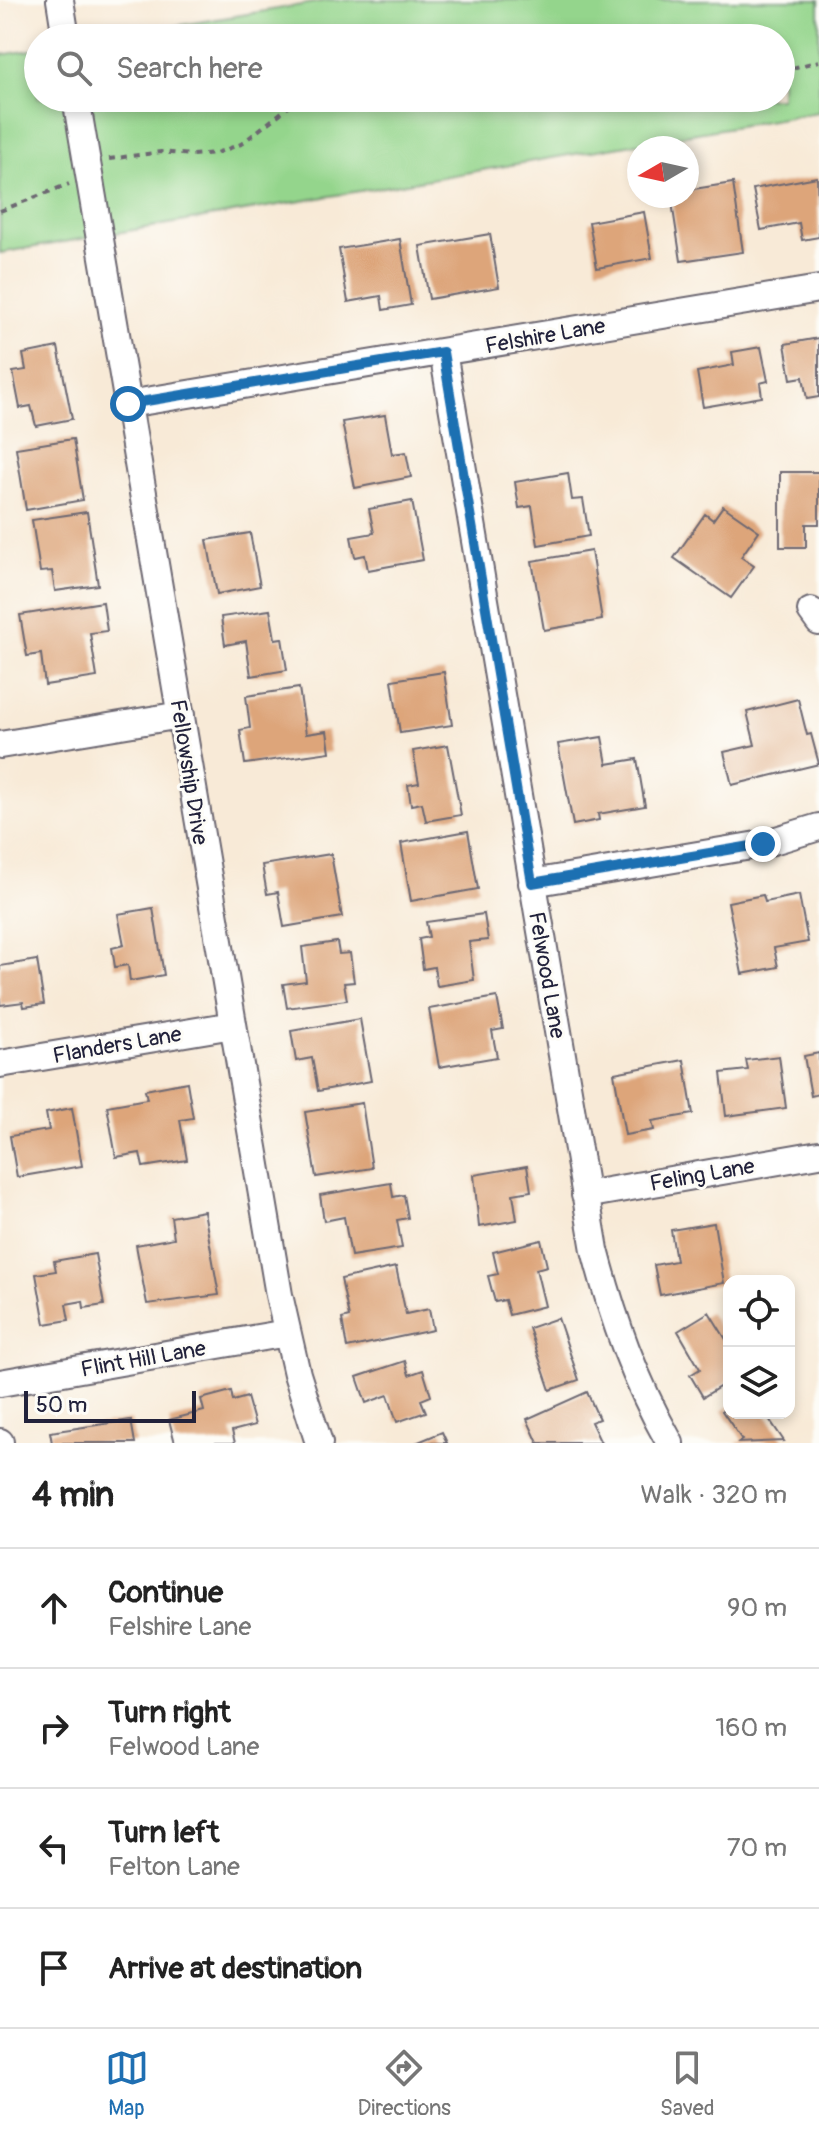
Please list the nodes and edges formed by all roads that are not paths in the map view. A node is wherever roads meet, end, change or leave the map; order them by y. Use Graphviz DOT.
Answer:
graph roads {
  1 [pos="60,0"];
  2 [pos="64,24"];
  3 [pos="78,112"];
  4 [pos="819,289"];
  5 [pos="443,352"];
  6 [pos="128,404"];
  7 [pos="181,715"];
  8 [pos="0,745"];
  9 [pos="819,827"];
  10 [pos="532,883"];
  11 [pos="233,1025"];
  12 [pos="0,1064"];
  13 [pos="819,1154"];
  14 [pos="585,1195"];
  15 [pos="287,1333"];
  16 [pos="0,1383"];
  17 [pos="319,1443"];
  18 [pos="670,1443"];
  1 -- 2 [label="street"];
  3 -- 6 [label="street, Fellowship Drive"];
  4 -- 5 [label="street, Felshire Lane"];
  5 -- 6 [label="street, Felshire Lane"];
  5 -- 10 [label="street, Felwood Lane"];
  6 -- 7 [label="street, Fellowship Drive"];
  7 -- 8 [label="street"];
  7 -- 11 [label="street, Fellowship Drive"];
  9 -- 10 [label="street"];
  10 -- 14 [label="street, Felwood Lane"];
  11 -- 12 [label="street, Flanders Lane"];
  11 -- 15 [label="street, Fellowship Drive"];
  13 -- 14 [label="street, Feling Lane"];
  14 -- 18 [label="street, Felwood Lane"];
  15 -- 16 [label="street, Flint Hill Lane"];
  15 -- 17 [label="street, Fellowship Drive"];
}
